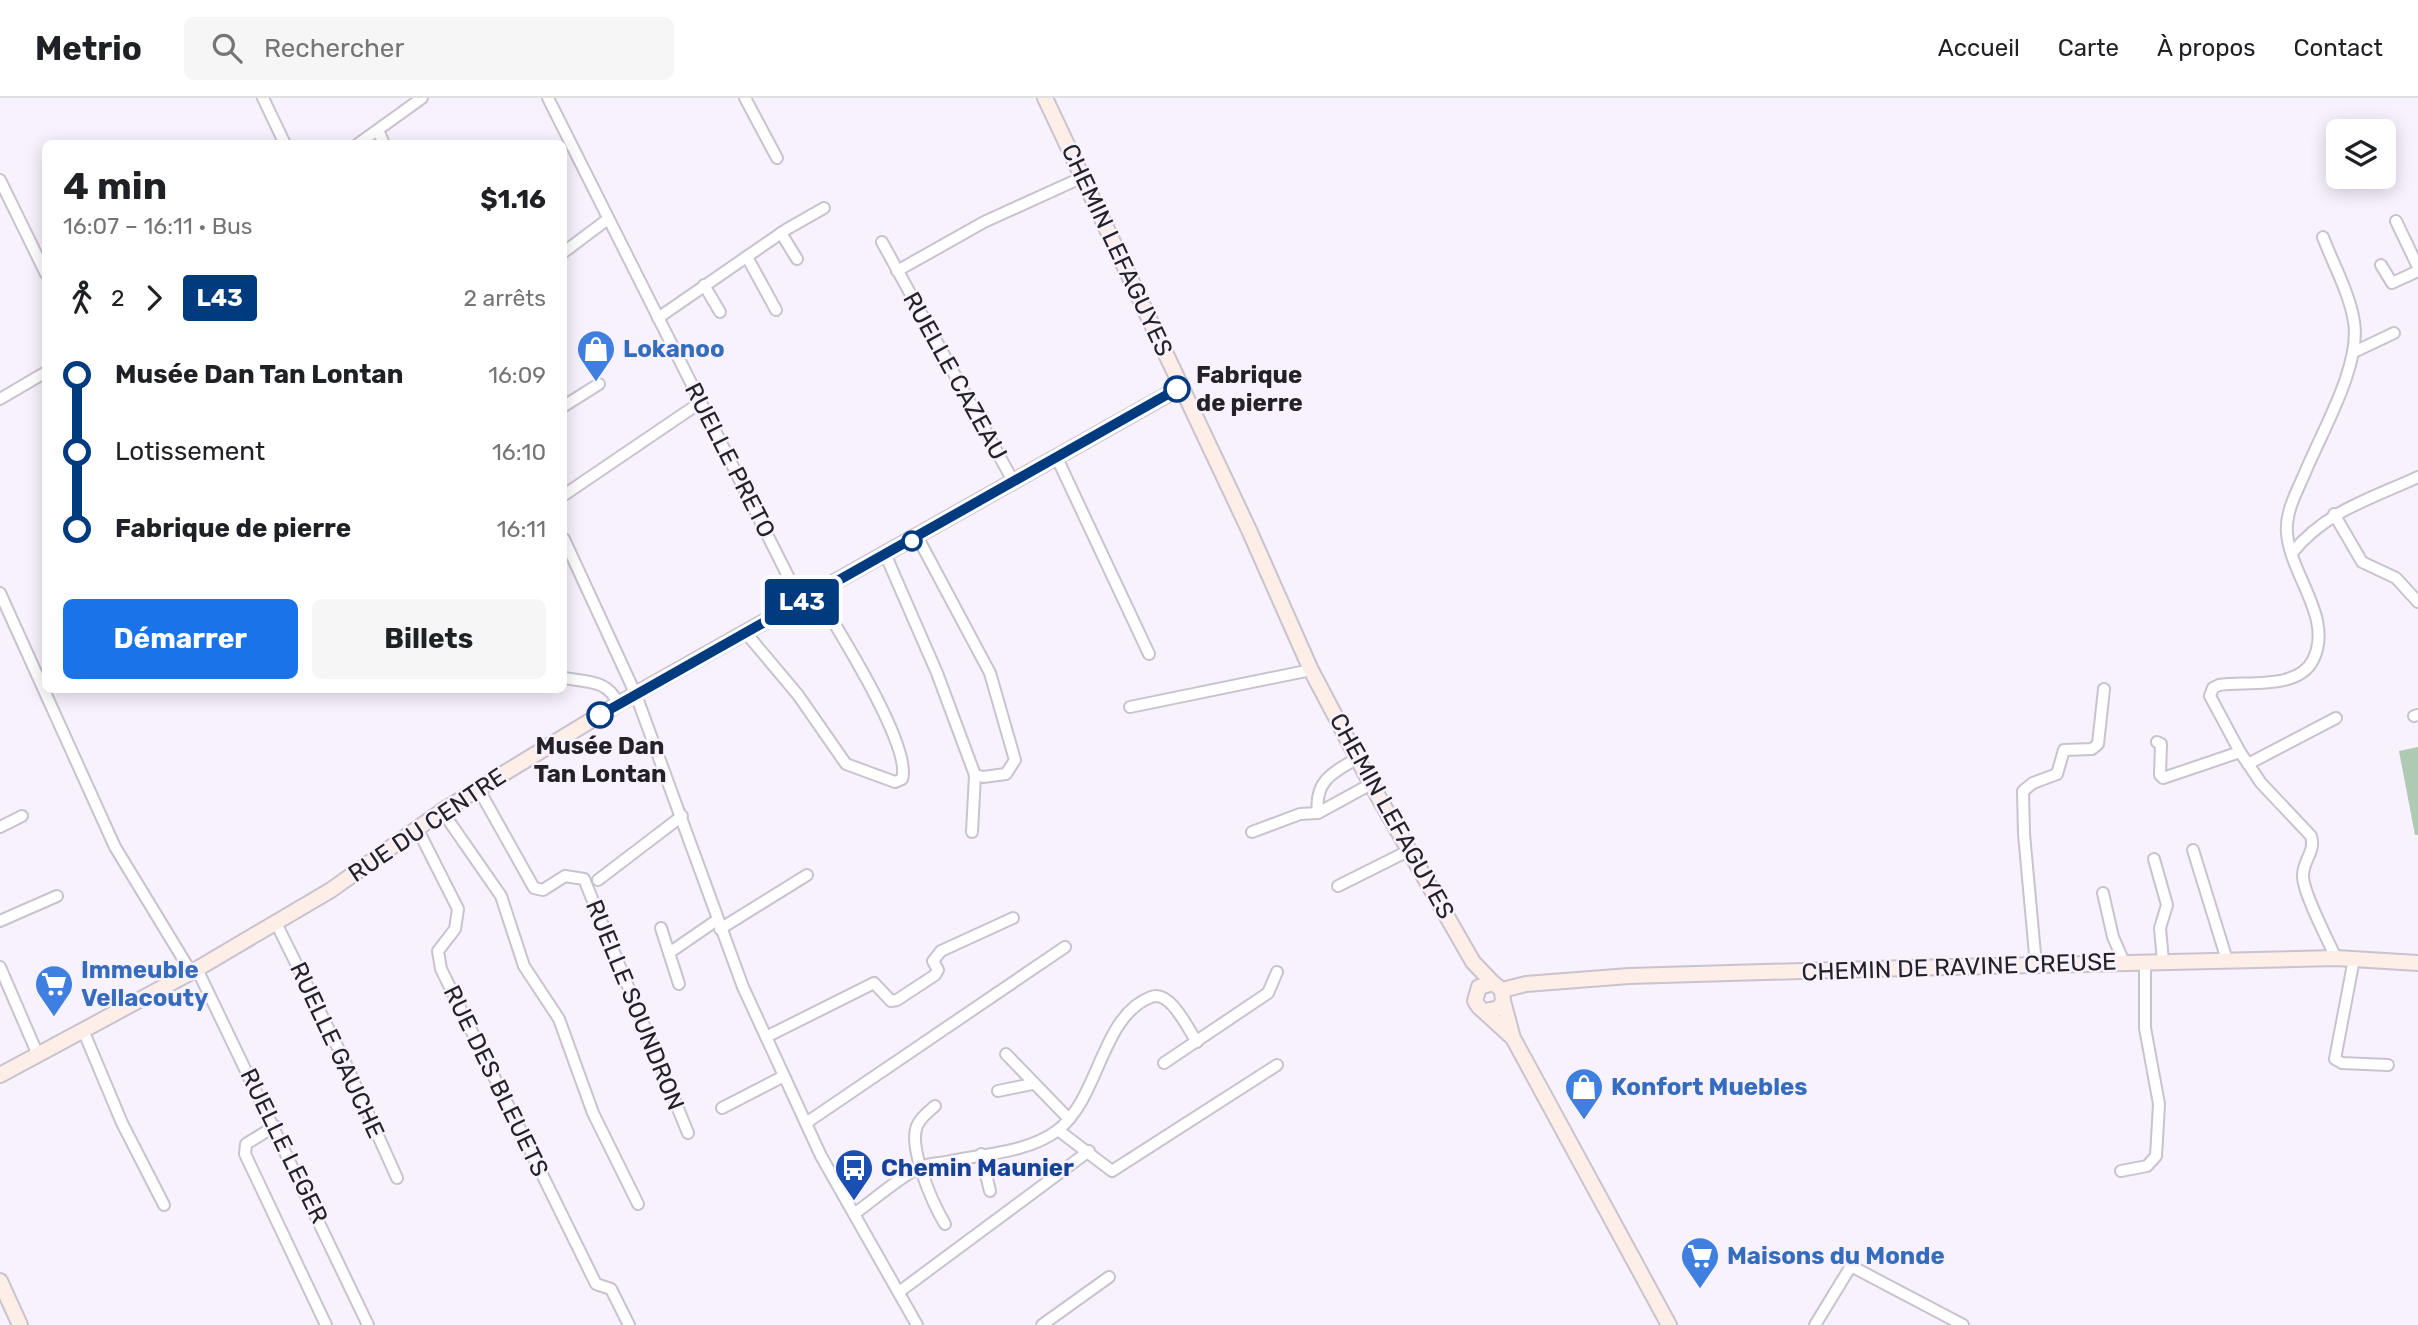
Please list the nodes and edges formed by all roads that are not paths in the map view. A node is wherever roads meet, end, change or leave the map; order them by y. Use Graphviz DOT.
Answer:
graph roads {
  1 [pos="263,98"];
  2 [pos="422,98"];
  3 [pos="548,98"];
  4 [pos="746,98"];
  5 [pos="1045,98"];
  6 [pos="378,130"];
  7 [pos="283,140"];
  8 [pos="364,140"];
  9 [pos="382,140"];
  10 [pos="777,158"];
  11 [pos="1083,177"];
  12 [pos="0,180"];
  13 [pos="824,208"];
  14 [pos="608,219"];
  15 [pos="2396,221"];
  16 [pos="781,233"];
  17 [pos="2323,237"];
  18 [pos="882,243"];
  19 [pos="567,250"];
  20 [pos="747,257"];
  21 [pos="797,259"];
  22 [pos="2381,265"];
  23 [pos="42,266"];
  24 [pos="2418,269"];
  25 [pos="897,271"];
  26 [pos="704,285"];
  27 [pos="776,310"];
  28 [pos="720,312"];
  29 [pos="658,318"];
  30 [pos="2393,333"];
  31 [pos="2354,352"];
  32 [pos="42,374"];
  33 [pos="599,384"];
  34 [pos="1181,387"];
  35 [pos="0,398"];
  36 [pos="701,402"];
  37 [pos="567,404"];
  38 [pos="1056,456"];
  39 [pos="2418,477"];
  40 [pos="1013,481"];
  41 [pos="567,493"];
  42 [pos="2334,514"];
  43 [pos="918,538"];
  44 [pos="567,548"];
  45 [pos="2292,553"];
  46 [pos="886,556"];
  47 [pos="0,593"];
  48 [pos="816,593"];
  49 [pos="801,602"];
  50 [pos="2418,602"];
  51 [pos="746,634"];
  52 [pos="1149,654"];
  53 [pos="1311,670"];
  54 [pos="567,679"];
  55 [pos="42,686"];
  56 [pos="2104,689"];
  57 [pos="45,693"];
  58 [pos="636,695"];
  59 [pos="618,704"];
  60 [pos="1130,707"];
  61 [pos="2336,718"];
  62 [pos="2157,741"];
  63 [pos="2240,752"];
  64 [pos="1358,758"];
  65 [pos="2248,764"];
  66 [pos="975,775"];
  67 [pos="1371,784"];
  68 [pos="478,788"];
  69 [pos="442,811"];
  70 [pos="1318,813"];
  71 [pos="22,816"];
  72 [pos="682,816"];
  73 [pos="0,827"];
  74 [pos="417,828"];
  75 [pos="972,832"];
  76 [pos="1252,832"];
  77 [pos="1410,850"];
  78 [pos="2193,850"];
  79 [pos="2154,859"];
  80 [pos="807,875"];
  81 [pos="598,880"];
  82 [pos="1338,886"];
  83 [pos="2103,893"];
  84 [pos="57,896"];
  85 [pos="1013,918"];
  86 [pos="0,921"];
  87 [pos="276,923"];
  88 [pos="718,924"];
  89 [pos="661,928"];
  90 [pos="1065,947"];
  91 [pos="669,953"];
  92 [pos="2336,958"];
  93 [pos="2354,959"];
  94 [pos="2227,960"];
  95 [pos="2163,961"];
  96 [pos="1473,962"];
  97 [pos="2124,962"];
  98 [pos="2145,962"];
  99 [pos="2418,963"];
  100 [pos="2036,965"];
  101 [pos="0,967"];
  102 [pos="194,970"];
  103 [pos="1277,972"];
  104 [pos="679,984"];
  105 [pos="1500,992"];
  106 [pos="1475,993"];
  107 [pos="1485,1011"];
  108 [pos="83,1030"];
  109 [pos="766,1037"];
  110 [pos="1514,1038"];
  111 [pos="1197,1042"];
  112 [pos="1006,1054"];
  113 [pos="38,1055"];
  114 [pos="1164,1063"];
  115 [pos="1277,1065"];
  116 [pos="2388,1065"];
  117 [pos="0,1075"];
  118 [pos="784,1076"];
  119 [pos="1032,1083"];
  120 [pos="998,1091"];
  121 [pos="935,1106"];
  122 [pos="722,1108"];
  123 [pos="1069,1119"];
  124 [pos="806,1123"];
  125 [pos="275,1126"];
  126 [pos="1058,1130"];
  127 [pos="688,1133"];
  128 [pos="1089,1151"];
  129 [pos="981,1154"];
  130 [pos="921,1167"];
  131 [pos="2121,1171"];
  132 [pos="397,1178"];
  133 [pos="990,1191"];
  134 [pos="638,1204"];
  135 [pos="164,1205"];
  136 [pos="854,1214"];
  137 [pos="945,1224"];
  138 [pos="1109,1277"];
  139 [pos="0,1281"];
  140 [pos="899,1292"];
  141 [pos="20,1325"];
  142 [pos="326,1325"];
  143 [pos="369,1325"];
  144 [pos="629,1325"];
  145 [pos="917,1325"];
  146 [pos="1042,1325"];
  147 [pos="1669,1325"];
  148 [pos="1815,1325"];
  149 [pos="1963,1325"];
  1 -- 7 [label="street"];
  2 -- 6 [label="street"];
  3 -- 14 [label="street, RUELLE PRETO"];
  4 -- 10 [label="street"];
  5 -- 11 [label="main road, CHEMIN LEFAGUYES"];
  6 -- 8 [label="street"];
  6 -- 9 [label="street"];
  11 -- 25 [label="street, RUELLE CAZEAU"];
  11 -- 34 [label="main road, CHEMIN LEFAGUYES"];
  12 -- 23 [label="street"];
  13 -- 16 [label="street"];
  14 -- 19 [label="street"];
  14 -- 29 [label="street, RUELLE PRETO"];
  15 -- 24 [label="street"];
  16 -- 20 [label="street"];
  16 -- 21 [label="street"];
  17 -- 31 [label="street"];
  18 -- 25 [label="street, RUELLE CAZEAU"];
  20 -- 26 [label="street"];
  20 -- 27 [label="street"];
  22 -- 24 [label="street"];
  25 -- 40 [label="street, RUELLE CAZEAU"];
  26 -- 28 [label="street"];
  26 -- 29 [label="street"];
  29 -- 36 [label="street, RUELLE PRETO"];
  30 -- 31 [label="street"];
  31 -- 45 [label="street"];
  32 -- 35 [label="street"];
  33 -- 37 [label="street"];
  34 -- 38 [label="main road, RUE DU CENTRE"];
  34 -- 53 [label="main road, CHEMIN LEFAGUYES"];
  36 -- 41 [label="street"];
  36 -- 49 [label="street, RUELLE PRETO"];
  38 -- 40 [label="main road, RUE DU CENTRE"];
  38 -- 52 [label="street"];
  39 -- 42 [label="street"];
  40 -- 43 [label="main road, RUE DU CENTRE"];
  42 -- 45 [label="street"];
  42 -- 50 [label="street"];
  43 -- 46 [label="main road, RUE DU CENTRE"];
  43 -- 66 [label="street"];
  44 -- 58 [label="street"];
  45 -- 63 [label="street"];
  46 -- 48 [label="main road, RUE DU CENTRE"];
  46 -- 66 [label="street"];
  47 -- 55 [label="street, RUELLE LEGER"];
  48 -- 49 [label="main road, RUE DU CENTRE"];
  48 -- 51 [label="street"];
  49 -- 51 [label="main road, RUE DU CENTRE"];
  51 -- 58 [label="main road, RUE DU CENTRE"];
  53 -- 60 [label="street"];
  53 -- 64 [label="main road, CHEMIN LEFAGUYES"];
  54 -- 59 [label="street"];
  56 -- 100 [label="street"];
  57 -- 102 [label="street, RUELLE LEGER"];
  58 -- 59 [label="main road, RUE DU CENTRE"];
  58 -- 72 [label="street"];
  59 -- 68 [label="main road, RUE DU CENTRE"];
  61 -- 65 [label="street"];
  62 -- 63 [label="street"];
  63 -- 65 [label="street"];
  64 -- 67 [label="main road, CHEMIN LEFAGUYES"];
  64 -- 70 [label="street"];
  65 -- 92 [label="street"];
  66 -- 75 [label="street"];
  67 -- 70 [label="street"];
  67 -- 77 [label="main road, CHEMIN LEFAGUYES"];
  68 -- 69 [label="main road, RUE DU CENTRE"];
  68 -- 127 [label="street, RUELLE SOUNDRON"];
  69 -- 74 [label="main road, RUE DU CENTRE"];
  69 -- 134 [label="street"];
  70 -- 76 [label="street"];
  71 -- 73 [label="street"];
  72 -- 81 [label="street"];
  72 -- 88 [label="street"];
  74 -- 87 [label="main road, RUE DU CENTRE"];
  74 -- 144 [label="street, RUE DES BLEUETS"];
  77 -- 82 [label="street"];
  77 -- 96 [label="main road, CHEMIN LEFAGUYES"];
  78 -- 94 [label="street"];
  79 -- 95 [label="street"];
  80 -- 88 [label="street"];
  83 -- 97 [label="street"];
  84 -- 86 [label="street"];
  85 -- 109 [label="street"];
  87 -- 102 [label="main road, RUE DU CENTRE"];
  87 -- 132 [label="street, RUELLE GAUCHE"];
  88 -- 91 [label="street"];
  88 -- 109 [label="street"];
  89 -- 91 [label="street"];
  90 -- 124 [label="street"];
  91 -- 104 [label="street"];
  92 -- 93 [label="main road, CHEMIN DE RAVINE CREUSE"];
  92 -- 94 [label="main road, CHEMIN DE RAVINE CREUSE"];
  93 -- 99 [label="main road, CHEMIN DE RAVINE CREUSE"];
  93 -- 116 [label="street"];
  94 -- 95 [label="main road, CHEMIN DE RAVINE CREUSE"];
  95 -- 98 [label="main road, CHEMIN DE RAVINE CREUSE"];
  96 -- 105 [label="main road, CHEMIN LEFAGUYES"];
  96 -- 106 [label="main road, CHEMIN LEFAGUYES"];
  97 -- 98 [label="main road, CHEMIN DE RAVINE CREUSE"];
  97 -- 100 [label="main road, CHEMIN DE RAVINE CREUSE"];
  98 -- 131 [label="street"];
  100 -- 105 [label="main road, CHEMIN DE RAVINE CREUSE"];
  101 -- 113 [label="street"];
  102 -- 108 [label="main road, RUE DU CENTRE"];
  102 -- 125 [label="street, RUELLE LEGER"];
  103 -- 111 [label="street"];
  105 -- 106 [label="main road"];
  105 -- 107 [label="main road"];
  105 -- 110 [label="main road, CHEMIN LEFAGUYES"];
  106 -- 107 [label="main road"];
  107 -- 110 [label="main road, CHEMIN LEFAGUYES"];
  108 -- 113 [label="main road, RUE DU CENTRE"];
  108 -- 135 [label="street"];
  109 -- 118 [label="street"];
  110 -- 147 [label="main road, CHEMIN LEFAGUYES"];
  111 -- 114 [label="street"];
  111 -- 123 [label="street"];
  112 -- 119 [label="street"];
  113 -- 117 [label="main road, RUE DU CENTRE"];
  115 -- 128 [label="street"];
  118 -- 122 [label="street"];
  118 -- 124 [label="street"];
  119 -- 120 [label="street"];
  119 -- 123 [label="street"];
  121 -- 130 [label="street"];
  123 -- 126 [label="street"];
  124 -- 136 [label="street"];
  125 -- 142 [label="street"];
  125 -- 143 [label="street, RUELLE LEGER"];
  126 -- 128 [label="street"];
  126 -- 129 [label="street"];
  128 -- 140 [label="street"];
  129 -- 130 [label="street"];
  129 -- 133 [label="street"];
  130 -- 136 [label="street"];
  130 -- 137 [label="street"];
  136 -- 140 [label="street"];
  138 -- 146 [label="street"];
  139 -- 141 [label="main road"];
  140 -- 145 [label="street"];
  148 -- 149 [label="street"];
}
